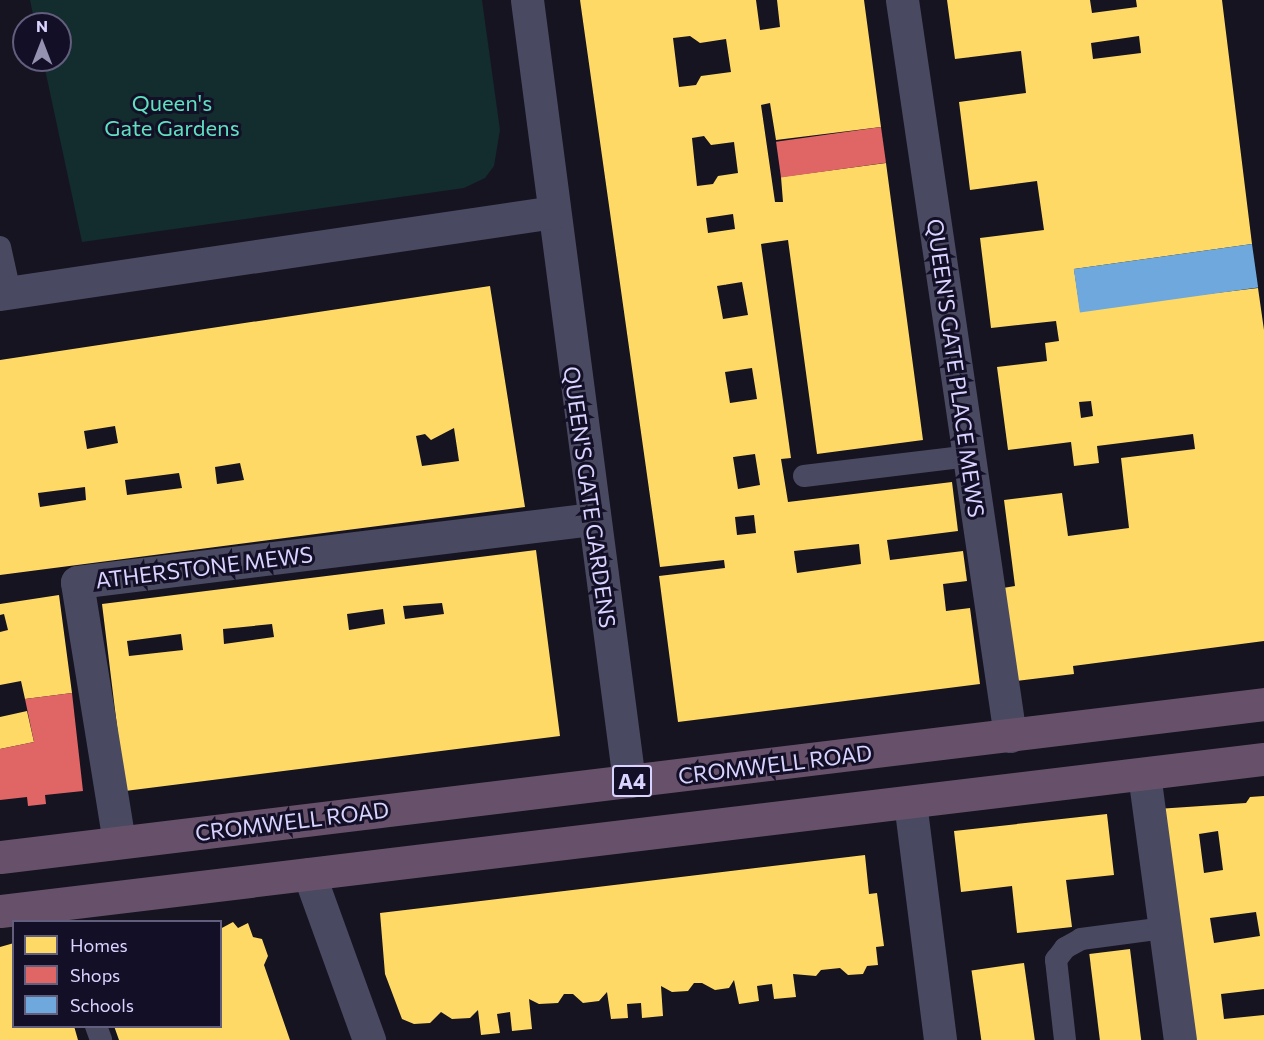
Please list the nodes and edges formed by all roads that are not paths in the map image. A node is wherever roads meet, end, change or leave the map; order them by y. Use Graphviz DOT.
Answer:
graph roads {
  1 [pos="526,0"];
  2 [pos="902,0"];
  3 [pos="554,212"];
  4 [pos="0,247"];
  5 [pos="5,293"];
  6 [pos="969,456"];
  7 [pos="804,476"];
  8 [pos="593,519"];
  9 [pos="1264,704"];
  10 [pos="1010,736"];
  11 [pos="1264,759"];
  12 [pos="1144,774"];
  13 [pos="629,781"];
  14 [pos="910,802"];
  15 [pos="118,842"];
  16 [pos="0,856"];
  17 [pos="309,874"];
  18 [pos="0,911"];
  19 [pos="55,913"];
  20 [pos="1165,928"];
  21 [pos="369,1040"];
  22 [pos="939,1040"];
  23 [pos="1065,1040"];
  24 [pos="1180,1040"];
  1 -- 3 [label="street, QUEEN'S GATE GARDENS"];
  2 -- 6 [label="street, QUEEN'S GATE PLACE MEWS"];
  3 -- 5 [label="street"];
  3 -- 8 [label="street, QUEEN'S GATE GARDENS"];
  4 -- 5 [label="lane"];
  6 -- 7 [label="lane"];
  6 -- 10 [label="street, QUEEN'S GATE PLACE MEWS"];
  8 -- 13 [label="street, QUEEN'S GATE GARDENS"];
  8 -- 15 [label="street, ATHERSTONE MEWS"];
  9 -- 10 [label="highway, CROMWELL ROAD / A4"];
  10 -- 13 [label="highway, CROMWELL ROAD / A4"];
  11 -- 12 [label="highway, A4"];
  12 -- 14 [label="highway, A4"];
  12 -- 20 [label="street"];
  13 -- 15 [label="highway, CROMWELL ROAD / A4"];
  14 -- 17 [label="highway, A4"];
  14 -- 22 [label="street"];
  15 -- 16 [label="highway, CROMWELL ROAD / A4"];
  17 -- 19 [label="highway, A4"];
  17 -- 21 [label="street"];
  18 -- 19 [label="highway, A4"];
  20 -- 23 [label="lane"];
  20 -- 24 [label="street"];
}
